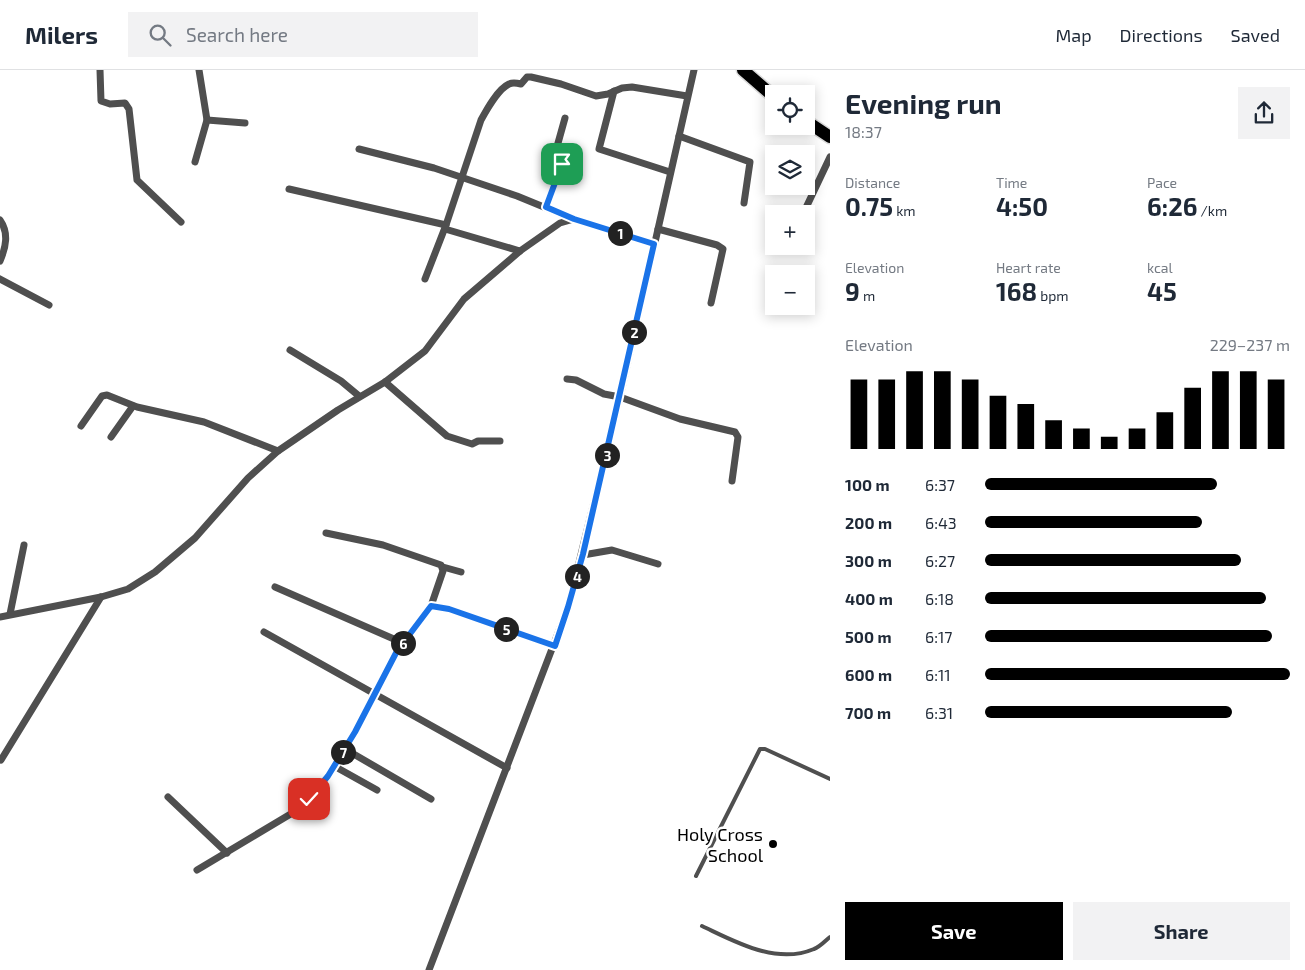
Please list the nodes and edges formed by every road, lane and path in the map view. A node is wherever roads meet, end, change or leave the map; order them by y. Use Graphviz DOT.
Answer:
graph roads {
  1 [pos="100,70"];
  2 [pos="199,70"];
  3 [pos="694,70"];
  4 [pos="743,70"];
  5 [pos="765,89"];
  6 [pos="614,91"];
  7 [pos="687,96"];
  8 [pos="565,118"];
  9 [pos="207,120"];
  10 [pos="245,123"];
  11 [pos="815,127"];
  12 [pos="679,136"];
  13 [pos="830,136"];
  14 [pos="358,149"];
  15 [pos="830,157"];
  16 [pos="195,162"];
  17 [pos="670,172"];
  18 [pos="463,178"];
  19 [pos="289,189"];
  20 [pos="744,204"];
  21 [pos="808,205"];
  22 [pos="546,207"];
  23 [pos="574,219"];
  24 [pos="0,220"];
  25 [pos="181,222"];
  26 [pos="446,227"];
  27 [pos="658,229"];
  28 [pos="654,244"];
  29 [pos="520,251"];
  30 [pos="0,261"];
  31 [pos="0,279"];
  32 [pos="425,279"];
  33 [pos="711,303"];
  34 [pos="49,305"];
  35 [pos="290,350"];
  36 [pos="566,379"];
  37 [pos="385,382"];
  38 [pos="359,396"];
  39 [pos="620,397"];
  40 [pos="133,406"];
  41 [pos="81,426"];
  42 [pos="111,437"];
  43 [pos="500,441"];
  44 [pos="278,451"];
  45 [pos="732,481"];
  46 [pos="326,533"];
  47 [pos="24,545"];
  48 [pos="583,554"];
  49 [pos="658,564"];
  50 [pos="443,567"];
  51 [pos="461,572"];
  52 [pos="274,587"];
  53 [pos="101,597"];
  54 [pos="431,606"];
  55 [pos="10,614"];
  56 [pos="0,617"];
  57 [pos="264,632"];
  58 [pos="403,643"];
  59 [pos="555,646"];
  60 [pos="374,694"];
  61 [pos="345,749"];
  62 [pos="1,760"];
  63 [pos="334,766"];
  64 [pos="507,768"];
  65 [pos="830,779"];
  66 [pos="377,790"];
  67 [pos="168,797"];
  68 [pos="431,799"];
  69 [pos="227,853"];
  70 [pos="197,870"];
  71 [pos="696,876"];
  72 [pos="702,926"];
  73 [pos="830,937"];
  74 [pos="429,970"];
  1 -- 25 [label="street"];
  2 -- 9 [label="street"];
  3 -- 7 [label="street"];
  4 -- 5 [label="highway"];
  6 -- 7 [label="street"];
  6 -- 17 [label="street"];
  6 -- 18 [label="street"];
  7 -- 12 [label="street"];
  8 -- 22 [label="street"];
  9 -- 10 [label="street"];
  9 -- 16 [label="street"];
  11 -- 13 [label="highway"];
  12 -- 17 [label="street"];
  12 -- 20 [label="street"];
  14 -- 18 [label="street"];
  15 -- 21 [label="street"];
  17 -- 27 [label="street"];
  18 -- 22 [label="street"];
  18 -- 26 [label="street"];
  19 -- 26 [label="street"];
  22 -- 23 [label="street"];
  23 -- 28 [label="street"];
  23 -- 29 [label="street"];
  24 -- 30 [label="street"];
  26 -- 29 [label="street"];
  26 -- 32 [label="street"];
  27 -- 28 [label="street"];
  27 -- 33 [label="street"];
  28 -- 39 [label="street"];
  29 -- 37 [label="street"];
  31 -- 34 [label="street"];
  35 -- 38 [label="street"];
  36 -- 39 [label="street"];
  37 -- 38 [label="street"];
  37 -- 43 [label="street"];
  38 -- 44 [label="street"];
  39 -- 45 [label="street"];
  39 -- 48 [label="street"];
  40 -- 41 [label="street"];
  40 -- 42 [label="street"];
  40 -- 44 [label="street"];
  44 -- 53 [label="street"];
  46 -- 50 [label="street"];
  47 -- 55 [label="street"];
  48 -- 49 [label="street"];
  48 -- 59 [label="street"];
  50 -- 51 [label="street"];
  50 -- 54 [label="street"];
  52 -- 58 [label="street"];
  53 -- 55 [label="street"];
  53 -- 62 [label="street"];
  54 -- 58 [label="street"];
  54 -- 59 [label="street"];
  55 -- 56 [label="street"];
  57 -- 60 [label="street"];
  58 -- 60 [label="street"];
  59 -- 64 [label="street"];
  60 -- 61 [label="street"];
  60 -- 64 [label="street"];
  61 -- 63 [label="street"];
  61 -- 68 [label="street"];
  63 -- 66 [label="street"];
  63 -- 69 [label="street"];
  64 -- 74 [label="street"];
  65 -- 71 [label="lane"];
  67 -- 69 [label="street"];
  69 -- 70 [label="street"];
  72 -- 73 [label="lane"];
}
